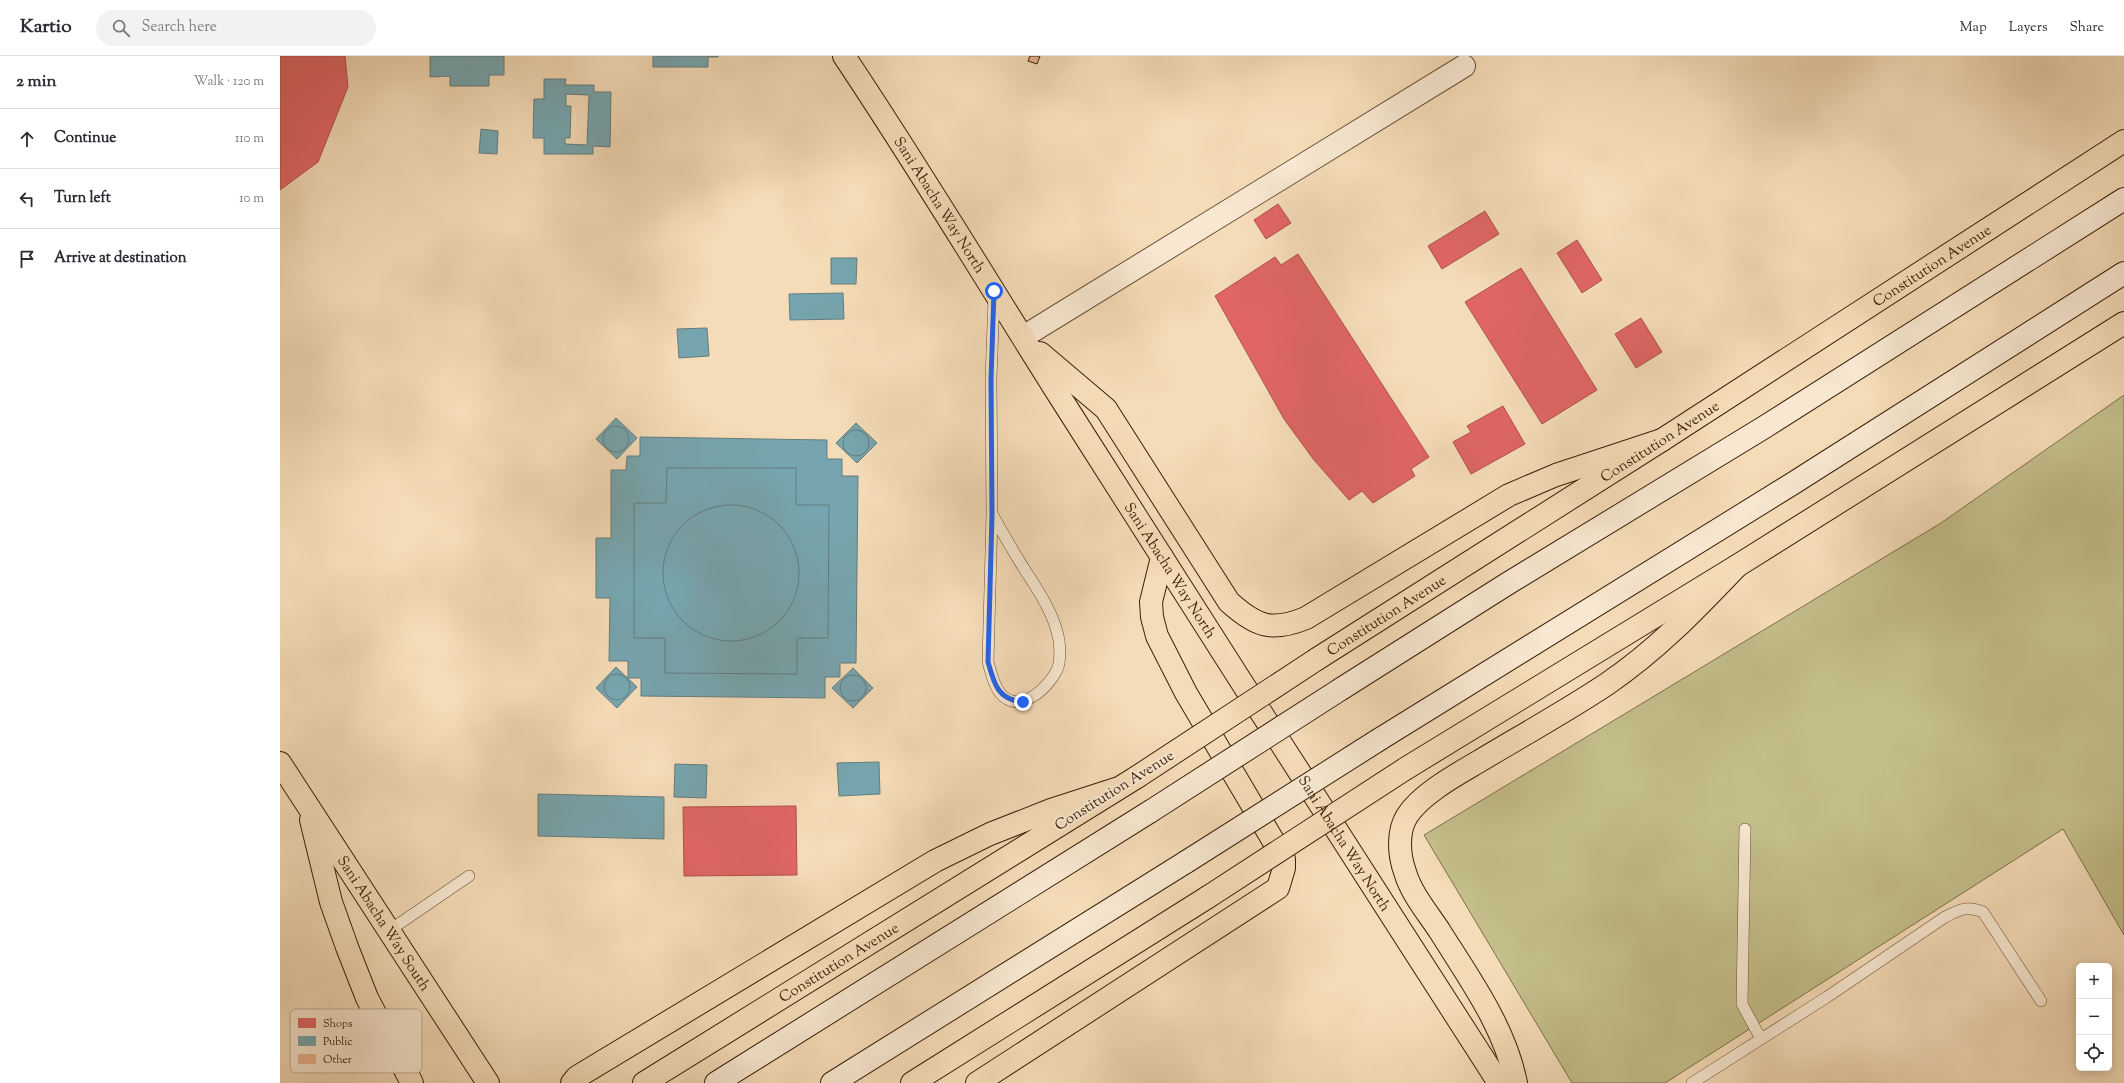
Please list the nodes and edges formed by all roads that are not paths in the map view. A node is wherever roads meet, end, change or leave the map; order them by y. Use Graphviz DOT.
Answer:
graph roads {
  1 [pos="844,56"];
  2 [pos="1464,66"];
  3 [pos="2124,141"];
  4 [pos="2124,199"];
  5 [pos="2124,273"];
  6 [pos="994,291"];
  7 [pos="2124,323"];
  8 [pos="1023,337"];
  9 [pos="1662,440"];
  10 [pos="992,514"];
  11 [pos="1162,557"];
  12 [pos="1737,566"];
  13 [pos="280,763"];
  14 [pos="1116,789"];
  15 [pos="307,804"];
  16 [pos="1745,828"];
  17 [pos="469,876"];
  18 [pos="390,930"];
  19 [pos="2041,1001"];
  20 [pos="373,1009"];
  21 [pos="1761,1039"];
  22 [pos="407,1073"];
  23 [pos="412,1083"];
  24 [pos="488,1083"];
  25 [pos="572,1083"];
  26 [pos="644,1083"];
  27 [pos="716,1083"];
  28 [pos="832,1083"];
  29 [pos="912,1083"];
  30 [pos="976,1083"];
  31 [pos="1499,1083"];
  32 [pos="1516,1083"];
  33 [pos="1692,1083"];
  1 -- 6 [label="main road, Sani Abacha Way North"];
  2 -- 8 [label="main road"];
  3 -- 9 [label="main road, Constitution Avenue"];
  4 -- 27 [label="main road, bridge"];
  5 -- 28 [label="main road, bridge"];
  6 -- 8 [label="main road, Sani Abacha Way North"];
  6 -- 10 [label="lane"];
  7 -- 12 [label="main road"];
  8 -- 9 [label="main road"];
  8 -- 11 [label="main road, Sani Abacha Way North"];
  9 -- 14 [label="main road, Constitution Avenue, bridge"];
  10 -- 10 [label="lane"];
  11 -- 30 [label="main road"];
  11 -- 31 [label="main road, Sani Abacha Way North"];
  12 -- 29 [label="main road, bridge"];
  12 -- 32 [label="main road"];
  13 -- 15 [label="main road, Sani Abacha Way South"];
  14 -- 25 [label="main road"];
  14 -- 26 [label="main road, Constitution Avenue"];
  15 -- 18 [label="main road, Sani Abacha Way South"];
  15 -- 20 [label="main road"];
  16 -- 21 [label="lane"];
  17 -- 18 [label="lane"];
  18 -- 24 [label="main road, Sani Abacha Way South"];
  19 -- 21 [label="lane"];
  21 -- 33 [label="lane"];
  22 -- 23 [label="main road"];
}
